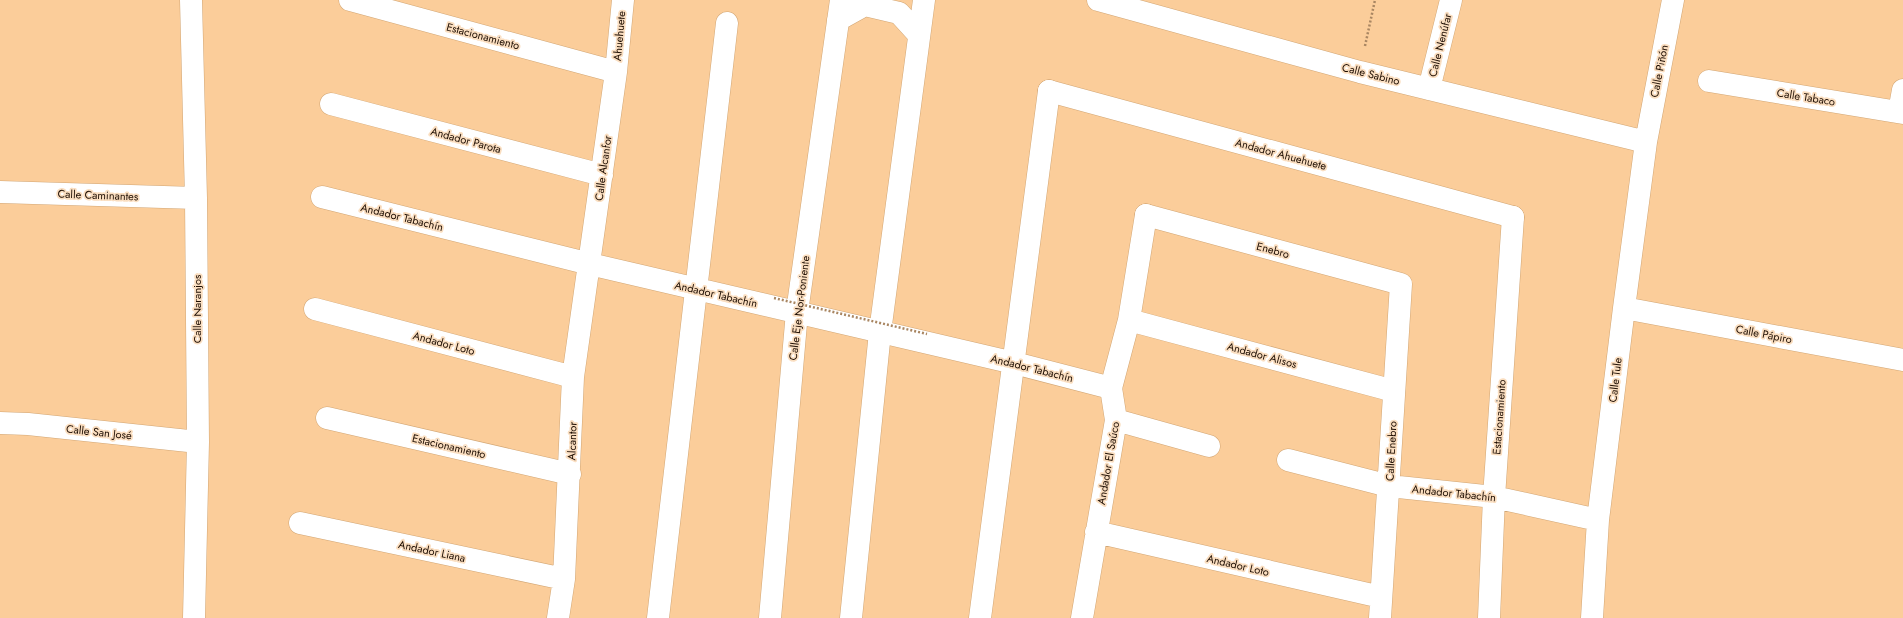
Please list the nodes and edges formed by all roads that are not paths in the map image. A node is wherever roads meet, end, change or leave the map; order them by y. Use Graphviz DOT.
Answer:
graph roads {
  1 [pos="191,0"];
  2 [pos="350,0"];
  3 [pos="623,0"];
  4 [pos="924,0"];
  5 [pos="1098,0"];
  6 [pos="1451,0"];
  7 [pos="1673,0"];
  8 [pos="840,10"];
  9 [pos="728,23"];
  10 [pos="919,35"];
  11 [pos="616,72"];
  12 [pos="1709,81"];
  13 [pos="1429,89"];
  14 [pos="1903,90"];
  15 [pos="331,104"];
  16 [pos="1901,113"];
  17 [pos="1646,142"];
  18 [pos="602,175"];
  19 [pos="0,192"];
  20 [pos="322,197"];
  21 [pos="196,198"];
  22 [pos="1146,215"];
  23 [pos="1513,216"];
  24 [pos="590,264"];
  25 [pos="1401,284"];
  26 [pos="697,289"];
  27 [pos="1624,308"];
  28 [pos="315,309"];
  29 [pos="797,312"];
  30 [pos="1129,320"];
  31 [pos="880,332"];
  32 [pos="1903,360"];
  33 [pos="1014,363"];
  34 [pos="574,377"];
  35 [pos="1112,388"];
  36 [pos="1394,391"];
  37 [pos="327,418"];
  38 [pos="1116,420"];
  39 [pos="0,423"];
  40 [pos="198,442"];
  41 [pos="1209,446"];
  42 [pos="1288,460"];
  43 [pos="570,474"];
  44 [pos="1389,486"];
  45 [pos="1494,497"];
  46 [pos="1598,520"];
  47 [pos="300,523"];
  48 [pos="1096,532"];
  49 [pos="564,580"];
  50 [pos="1380,608"];
  51 [pos="194,618"];
  52 [pos="558,618"];
  53 [pos="658,618"];
  54 [pos="770,618"];
  55 [pos="851,618"];
  56 [pos="980,618"];
  57 [pos="1082,618"];
  58 [pos="1489,618"];
  59 [pos="1592,618"];
  1 -- 21 [label="street, Calle Naranjos"];
  2 -- 11 [label="street, Estacionamiento"];
  3 -- 11 [label="street, Ahuehuete"];
  4 -- 10 [label="street"];
  5 -- 13 [label="street, Calle Sabino"];
  6 -- 13 [label="street, Calle Nenúfar"];
  7 -- 17 [label="street, Calle Piñón"];
  8 -- 10 [label="street"];
  8 -- 29 [label="street, Calle Eje Nor-Poniente"];
  9 -- 26 [label="street"];
  10 -- 31 [label="street"];
  11 -- 18 [label="street, Calle Alcanfor"];
  12 -- 16 [label="street, Calle Tabaco"];
  13 -- 17 [label="street, Calle Sabino"];
  14 -- 16 [label="street"];
  15 -- 18 [label="street, Andador Parota"];
  17 -- 27 [label="street, Calle Tule"];
  18 -- 24 [label="street, Calle Alcanfor"];
  19 -- 21 [label="street, Calle Caminantes"];
  20 -- 24 [label="street, Andador Tabachín"];
  21 -- 40 [label="street, Calle Naranjos"];
  22 -- 25 [label="street, Enebro"];
  22 -- 30 [label="street, Andador El Saúco"];
  23 -- 33 [label="street, Andador Ahuehuete"];
  23 -- 45 [label="street, Estacionamiento"];
  24 -- 26 [label="street, Andador Tabachín"];
  24 -- 34 [label="street, Alcantor"];
  25 -- 36 [label="street, Calle Enebro"];
  26 -- 29 [label="street, Andador Tabachín"];
  26 -- 53 [label="street"];
  27 -- 32 [label="street, Calle Pápiro"];
  27 -- 46 [label="street, Calle Tule"];
  28 -- 34 [label="street, Andador Loto"];
  29 -- 31 [label="street, Andador Tabachín"];
  29 -- 54 [label="street, Calle Eje Nor-Poniente"];
  30 -- 35 [label="street, Andador El Saúco"];
  30 -- 36 [label="street, Andador Alisos"];
  31 -- 33 [label="street, Andador Tabachín"];
  31 -- 55 [label="street"];
  33 -- 35 [label="street, Andador Tabachín"];
  33 -- 56 [label="street"];
  34 -- 43 [label="street, Alcantor"];
  35 -- 38 [label="street, Andador El Saúco"];
  36 -- 44 [label="street, Calle Enebro"];
  37 -- 43 [label="street, Estacionamiento"];
  38 -- 41 [label="street"];
  38 -- 48 [label="street, Andador El Saúco"];
  39 -- 40 [label="street, Calle San José"];
  40 -- 51 [label="street, Calle Naranjos"];
  42 -- 44 [label="street, Andador Tabachín"];
  43 -- 49 [label="street, Alcantor"];
  44 -- 45 [label="street, Andador Tabachín"];
  44 -- 50 [label="street, Calle Enebro"];
  45 -- 46 [label="street, Andador Tabachín"];
  45 -- 58 [label="street, Estacionamiento"];
  46 -- 59 [label="street, Calle Tule"];
  47 -- 49 [label="street, Andador Liana"];
  48 -- 50 [label="street, Andador Loto"];
  48 -- 57 [label="street, Andador El Saúco"];
  49 -- 52 [label="street, Alcantor"];
}
